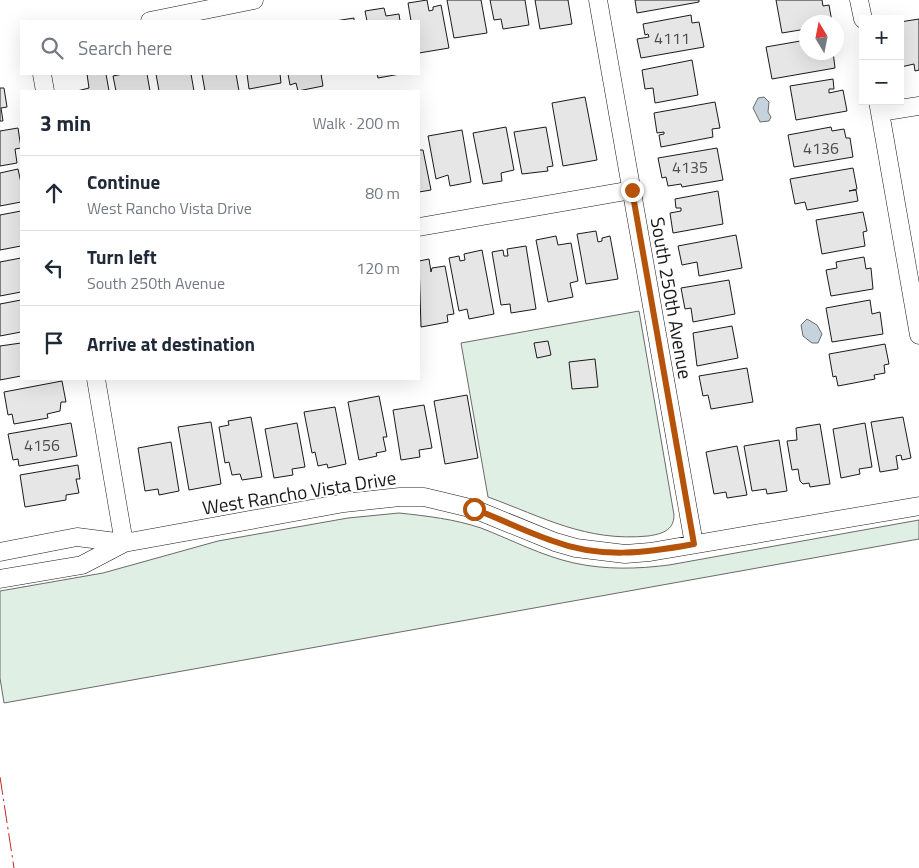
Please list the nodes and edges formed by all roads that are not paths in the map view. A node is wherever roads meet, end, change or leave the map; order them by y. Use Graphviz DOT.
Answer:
graph roads {
  1 [pos="254,0"];
  2 [pos="598,0"];
  3 [pos="860,0"];
  4 [pos="862,15"];
  5 [pos="155,20"];
  6 [pos="42,75"];
  7 [pos="45,90"];
  8 [pos="919,106"];
  9 [pos="879,107"];
  10 [pos="632,190"];
  11 [pos="420,227"];
  12 [pos="919,335"];
  13 [pos="96,380"];
  14 [pos="919,506"];
  15 [pos="124,543"];
  16 [pos="694,544"];
  17 [pos="0,552"];
  18 [pos="0,579"];
  1 -- 5 [label="street"];
  2 -- 10 [label="street, South 250th Avenue"];
  3 -- 4 [label="street"];
  6 -- 7 [label="street"];
  8 -- 9 [label="street"];
  9 -- 12 [label="street"];
  10 -- 11 [label="street"];
  10 -- 16 [label="street, South 250th Avenue"];
  13 -- 15 [label="street"];
  14 -- 16 [label="street, West Rancho Vista Drive"];
  15 -- 16 [label="street, West Rancho Vista Drive"];
  15 -- 17 [label="street, West Rancho Vista Drive"];
  15 -- 18 [label="street, West Rancho Vista Drive"];
}
